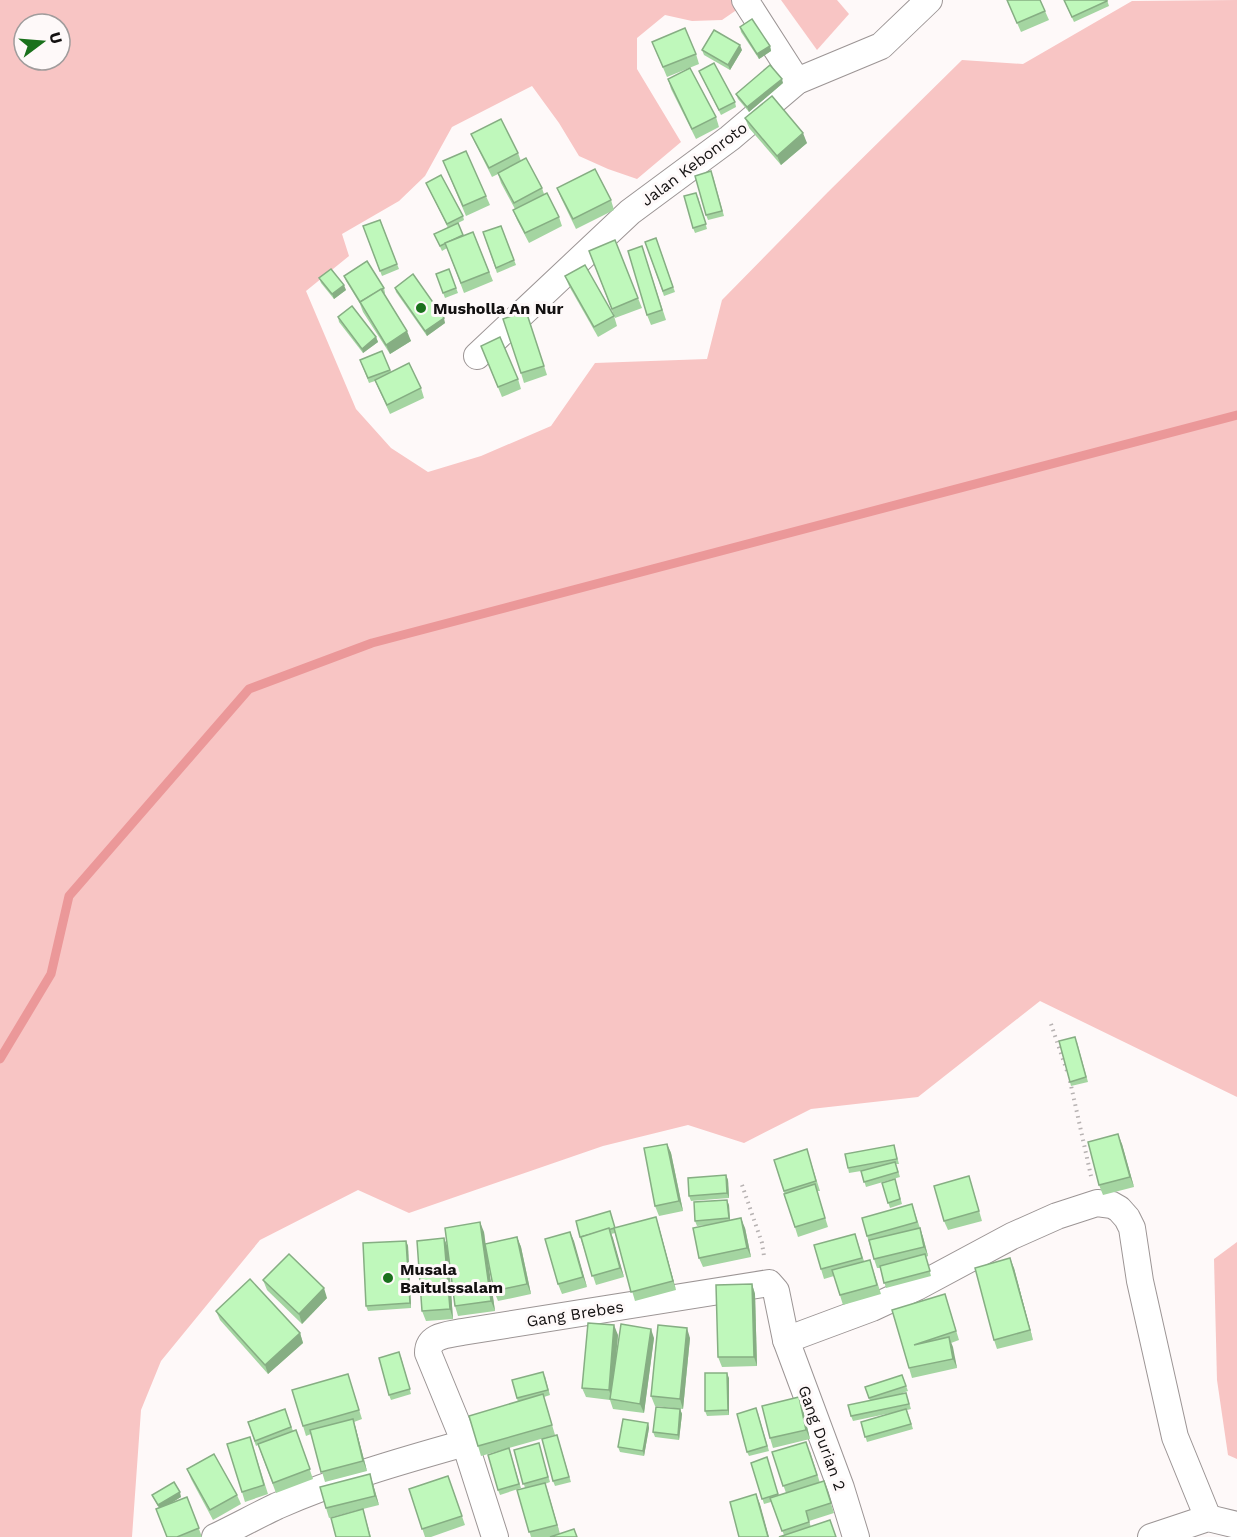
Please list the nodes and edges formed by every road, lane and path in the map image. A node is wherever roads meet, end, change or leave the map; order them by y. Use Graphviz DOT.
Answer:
graph roads {
  1 [pos="745,0"];
  2 [pos="929,0"];
  3 [pos="797,81"];
  4 [pos="477,356"];
  5 [pos="1051,1024"];
  6 [pos="742,1185"];
  7 [pos="1097,1203"];
  8 [pos="769,1283"];
  9 [pos="786,1340"];
  10 [pos="465,1443"];
  11 [pos="1208,1518"];
  12 [pos="1237,1525"];
  13 [pos="215,1537"];
  14 [pos="495,1537"];
  15 [pos="856,1537"];
  16 [pos="1151,1537"];
  1 -- 3 [label="street"];
  2 -- 3 [label="street, Jalan Kebonroto"];
  3 -- 4 [label="street, Jalan Kebonroto"];
  5 -- 7 [label="path"];
  6 -- 8 [label="path"];
  7 -- 9 [label="street"];
  7 -- 11 [label="street"];
  8 -- 9 [label="street"];
  8 -- 10 [label="street, Gang Brebes"];
  9 -- 15 [label="street, Gang Durian 2"];
  10 -- 13 [label="street"];
  10 -- 14 [label="street, Gang Brebes"];
  11 -- 12 [label="street"];
  11 -- 16 [label="street"];
}
